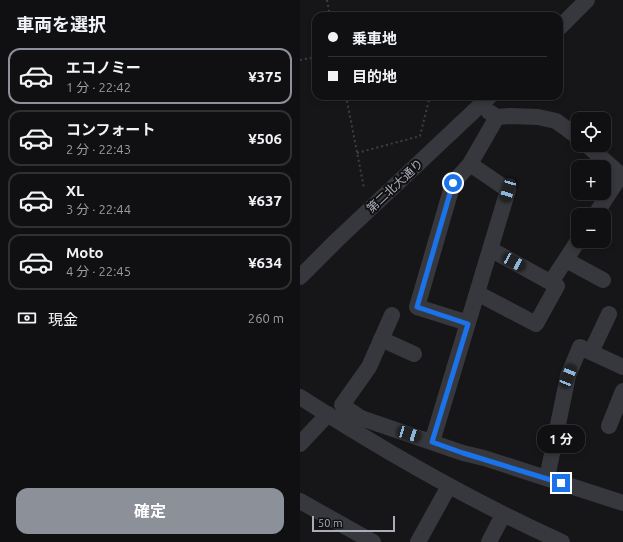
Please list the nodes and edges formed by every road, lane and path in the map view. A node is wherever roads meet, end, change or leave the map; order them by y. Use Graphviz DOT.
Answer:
graph roads {
  1 [pos="328,0"];
  2 [pos="587,0"];
  3 [pos="330,12"];
  4 [pos="563,24"];
  5 [pos="312,58"];
  6 [pos="300,60"];
  7 [pos="347,100"];
  8 [pos="429,100"];
  9 [pos="486,100"];
  10 [pos="497,117"];
  11 [pos="571,131"];
  12 [pos="596,152"];
  13 [pos="357,153"];
  14 [pos="470,164"];
  15 [pos="622,176"];
  16 [pos="364,188"];
  17 [pos="600,208"];
  18 [pos="574,248"];
  19 [pos="490,249"];
  20 [pos="566,260"];
  21 [pos="300,277"];
  22 [pos="603,280"];
  23 [pos="551,282"];
  24 [pos="477,293"];
  25 [pos="608,314"];
  26 [pos="392,315"];
  27 [pos="468,324"];
  28 [pos="381,339"];
  29 [pos="591,352"];
  30 [pos="414,354"];
  31 [pos="621,360"];
  32 [pos="623,391"];
  33 [pos="303,404"];
  34 [pos="324,418"];
  35 [pos="357,424"];
  36 [pos="609,426"];
  37 [pos="432,442"];
  38 [pos="300,444"];
  39 [pos="546,478"];
  40 [pos="447,491"];
  41 [pos="300,501"];
  42 [pos="623,503"];
  43 [pos="501,518"];
  44 [pos="373,542"];
  45 [pos="418,542"];
  46 [pos="489,542"];
  47 [pos="540,542"];
  48 [pos="562,542"];
  1 -- 3 [label="path"];
  2 -- 4 [label="street"];
  5 -- 6 [label="path"];
  7 -- 13 [label="path"];
  8 -- 13 [label="path"];
  9 -- 10 [label="street"];
  9 -- 21 [label="street, 第二北大通り"];
  10 -- 11 [label="street"];
  10 -- 14 [label="street"];
  12 -- 15 [label="street"];
  13 -- 16 [label="path"];
  14 -- 19 [label="street"];
  14 -- 27 [label="street"];
  15 -- 17 [label="street"];
  18 -- 20 [label="street"];
  19 -- 23 [label="street"];
  19 -- 24 [label="street"];
  20 -- 22 [label="street"];
  20 -- 23 [label="street"];
  23 -- 24 [label="street"];
  24 -- 27 [label="street"];
  25 -- 29 [label="street"];
  26 -- 28 [label="street"];
  27 -- 37 [label="street"];
  28 -- 30 [label="street"];
  28 -- 35 [label="street"];
  29 -- 31 [label="street"];
  29 -- 39 [label="street"];
  32 -- 36 [label="street"];
  33 -- 34 [label="street"];
  34 -- 35 [label="street"];
  34 -- 38 [label="street"];
  34 -- 40 [label="street"];
  35 -- 37 [label="street"];
  35 -- 40 [label="street"];
  37 -- 39 [label="street"];
  39 -- 42 [label="street"];
  40 -- 43 [label="street"];
  40 -- 45 [label="street"];
  41 -- 44 [label="street"];
  43 -- 46 [label="street"];
  43 -- 47 [label="street"];
  43 -- 48 [label="street"];
}
